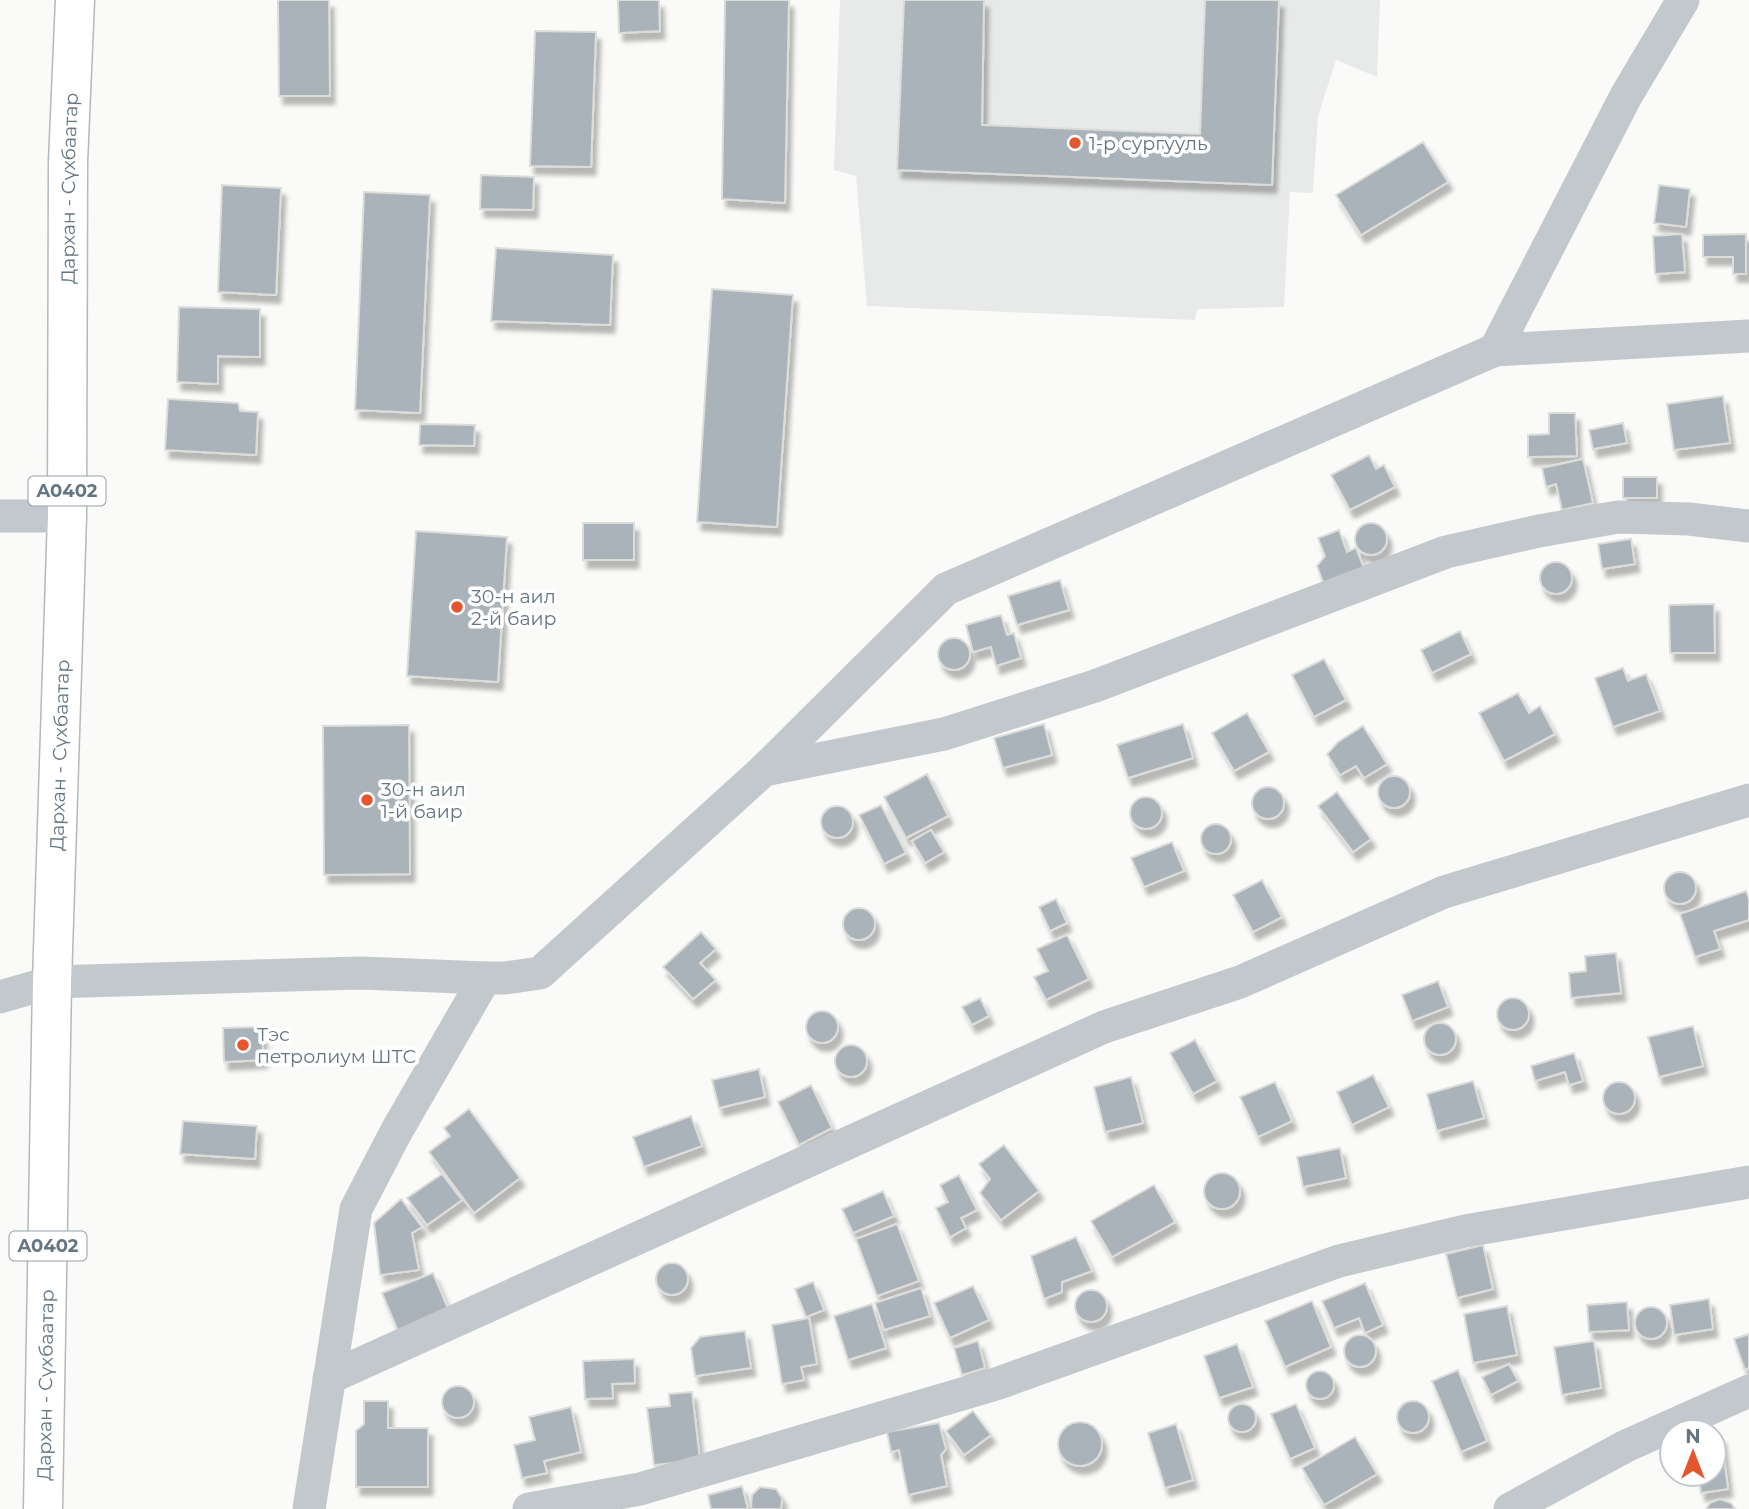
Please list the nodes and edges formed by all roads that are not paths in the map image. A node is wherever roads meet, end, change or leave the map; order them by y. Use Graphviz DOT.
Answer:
graph roads {
  1 [pos="75,0"];
  2 [pos="1683,0"];
  3 [pos="1749,336"];
  4 [pos="1495,351"];
  5 [pos="0,516"];
  6 [pos="67,516"];
  7 [pos="1749,526"];
  8 [pos="764,770"];
  9 [pos="1749,800"];
  10 [pos="485,978"];
  11 [pos="52,982"];
  12 [pos="0,997"];
  13 [pos="1749,1182"];
  14 [pos="329,1378"];
  15 [pos="1749,1391"];
  16 [pos="43,1509"];
  17 [pos="309,1509"];
  18 [pos="530,1509"];
  19 [pos="1510,1509"];
  1 -- 6 [label="highway, Дархан - Сүхбаатар / A0402"];
  2 -- 4 [label="street"];
  3 -- 4 [label="street"];
  4 -- 8 [label="street"];
  5 -- 6 [label="street"];
  6 -- 11 [label="highway, Дархан - Сүхбаатар / A0402"];
  7 -- 8 [label="street"];
  8 -- 10 [label="street"];
  9 -- 14 [label="street"];
  10 -- 11 [label="street"];
  10 -- 14 [label="street"];
  11 -- 12 [label="street"];
  11 -- 16 [label="highway, Дархан - Сүхбаатар / A0402"];
  13 -- 18 [label="street"];
  14 -- 17 [label="street"];
  15 -- 19 [label="street"];
}
